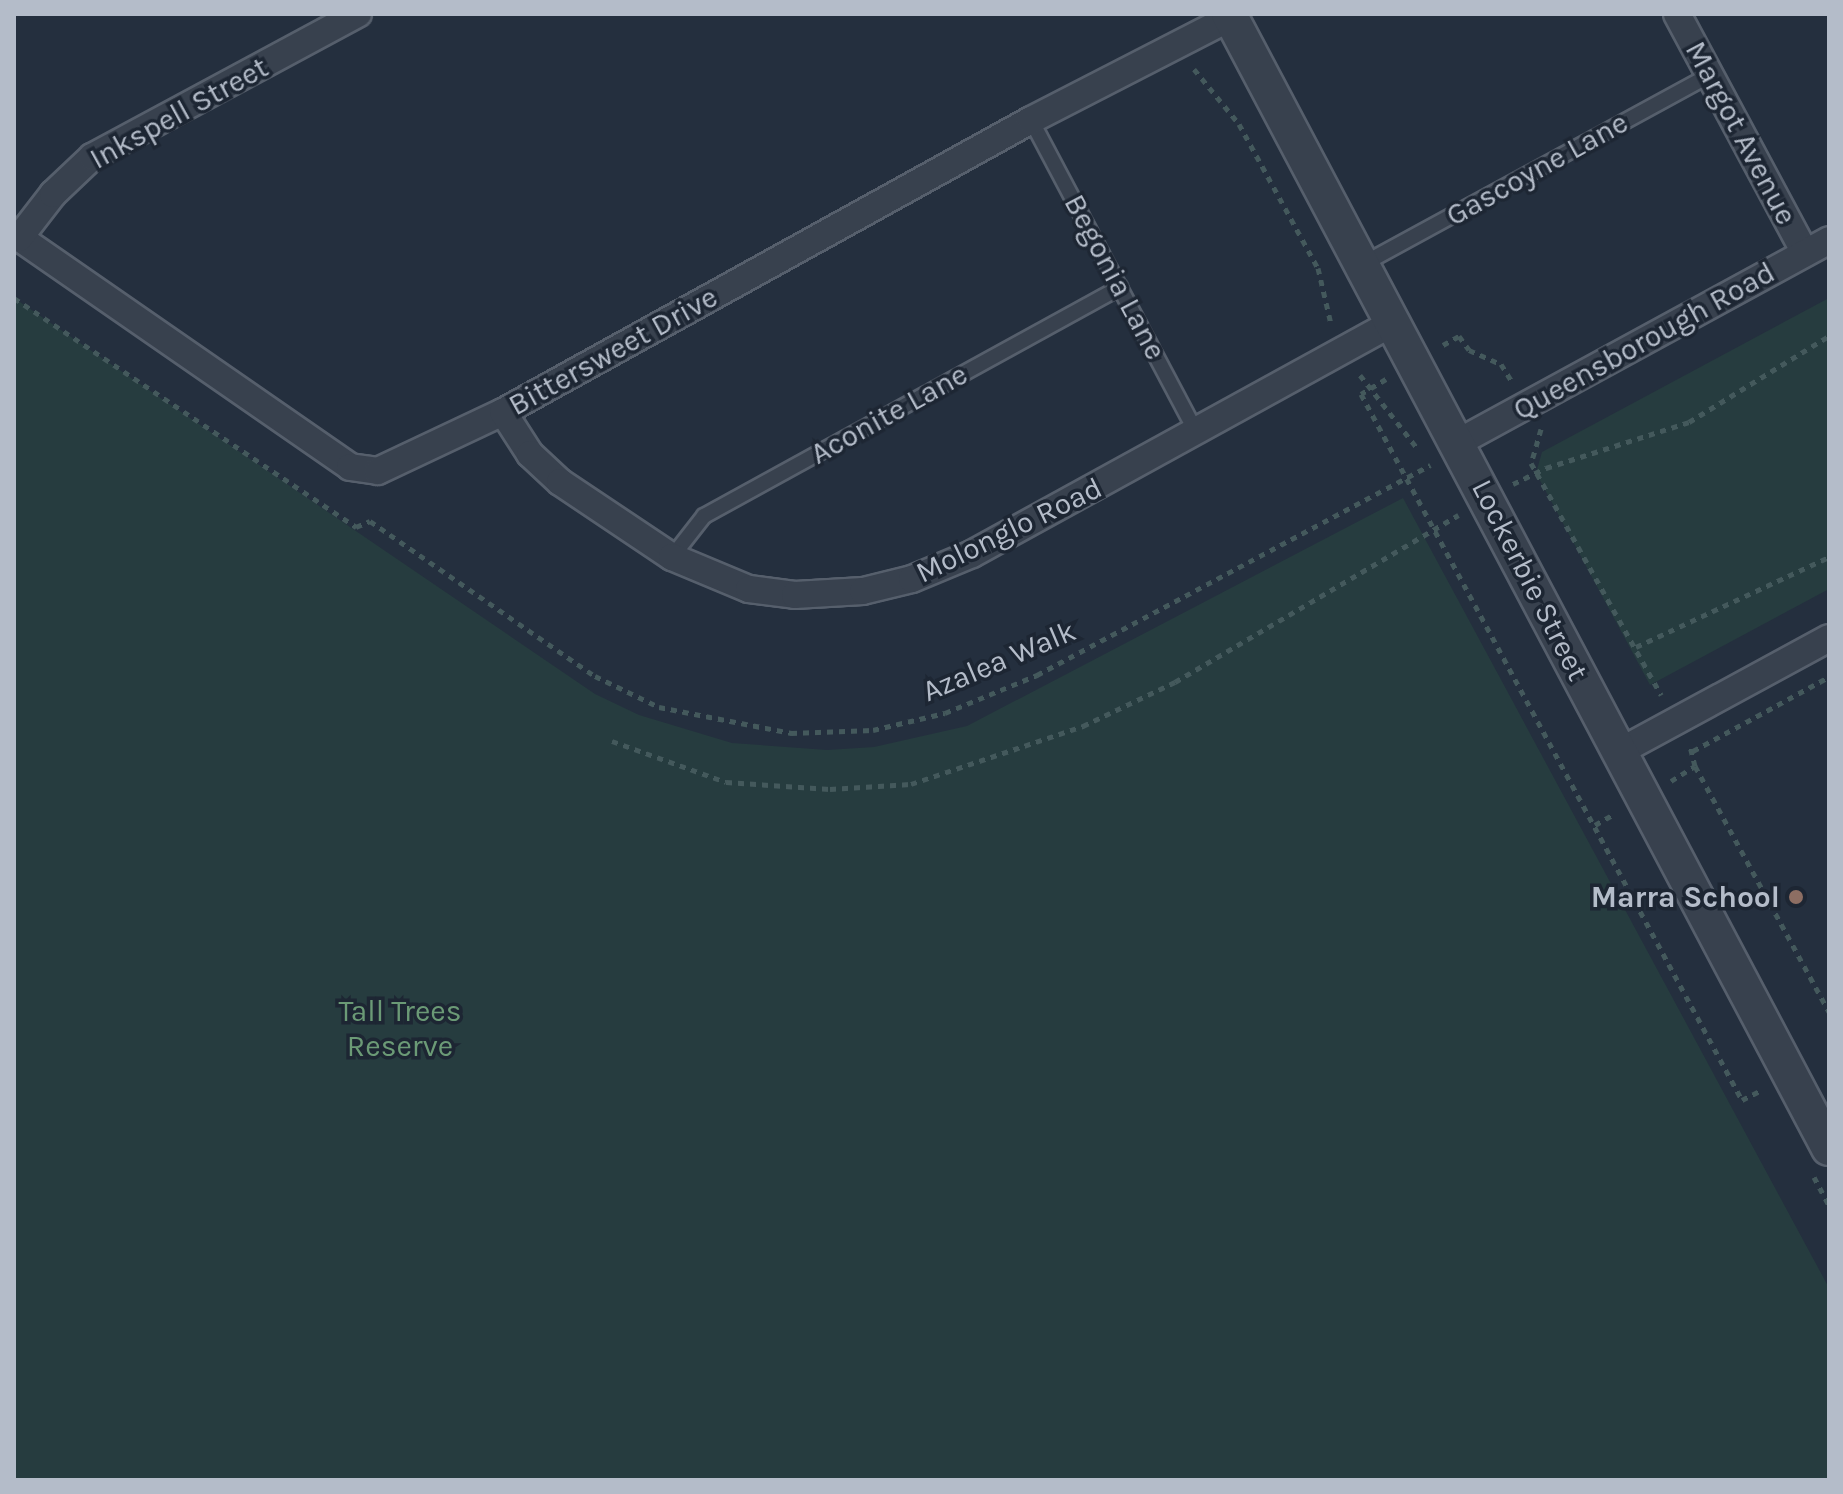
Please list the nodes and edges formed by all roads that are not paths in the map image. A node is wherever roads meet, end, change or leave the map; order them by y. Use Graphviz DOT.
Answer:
graph roads {
  1 [pos="358,14"];
  2 [pos="1677,14"];
  3 [pos="1230,15"];
  4 [pos="1710,75"];
  5 [pos="1031,120"];
  6 [pos="17,236"];
  7 [pos="1829,240"];
  8 [pos="1805,253"];
  9 [pos="1365,263"];
  10 [pos="1120,287"];
  11 [pos="1395,321"];
  12 [pos="503,412"];
  13 [pos="1198,434"];
  14 [pos="1459,442"];
  15 [pos="672,557"];
  16 [pos="1829,638"];
  17 [pos="1619,752"];
  18 [pos="1829,1148"];
  1 -- 6 [label="street, Inkspell Street"];
  2 -- 4 [label="street, Margot Avenue"];
  3 -- 5 [label="street, Bittersweet Drive"];
  3 -- 9 [label="street, Lockerbie Street"];
  4 -- 8 [label="street, Margot Avenue"];
  4 -- 9 [label="lane, Gascoyne Lane"];
  5 -- 10 [label="lane, Begonia Lane"];
  5 -- 12 [label="street, Bittersweet Drive"];
  6 -- 12 [label="street, Bittersweet Drive"];
  7 -- 8 [label="street, Queensborough Road"];
  8 -- 14 [label="street, Queensborough Road"];
  9 -- 11 [label="street, Lockerbie Street"];
  10 -- 13 [label="lane, Begonia Lane"];
  10 -- 15 [label="lane, Aconite Lane"];
  11 -- 13 [label="street, Molonglo Road"];
  11 -- 14 [label="street, Lockerbie Street"];
  12 -- 15 [label="street, Molonglo Road"];
  13 -- 15 [label="street, Molonglo Road"];
  14 -- 17 [label="street, Lockerbie Street"];
  16 -- 17 [label="street"];
  17 -- 18 [label="street, Lockerbie Street"];
}
